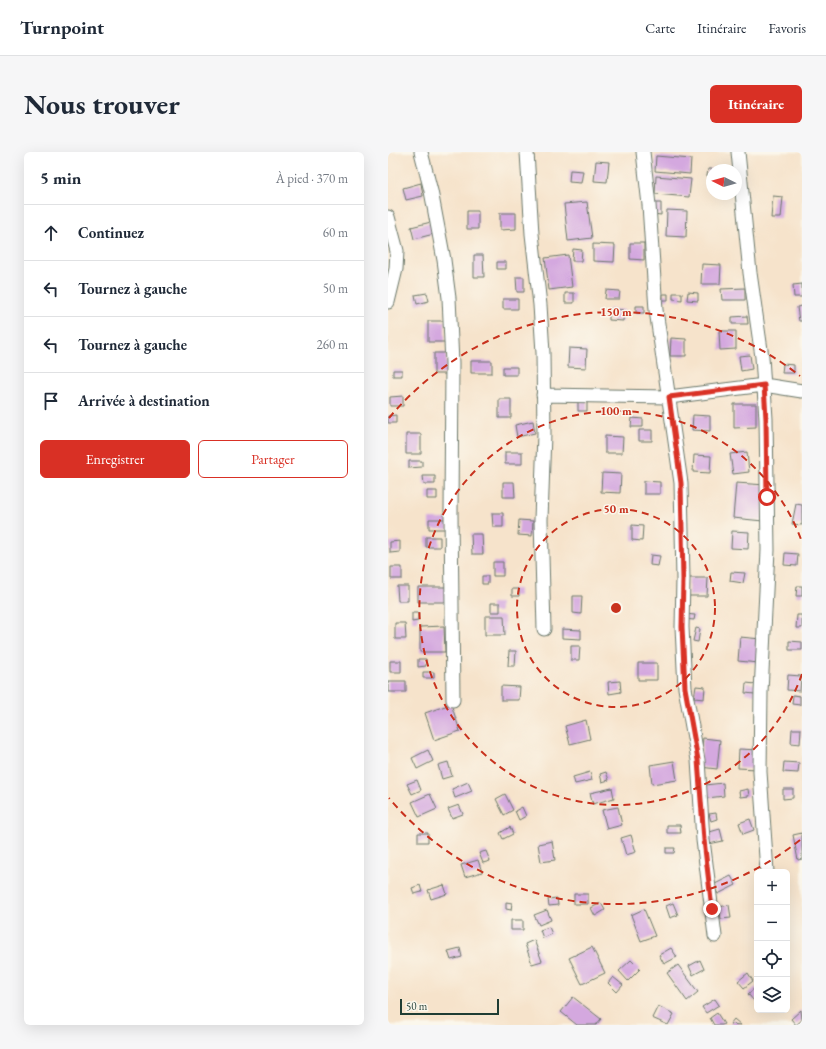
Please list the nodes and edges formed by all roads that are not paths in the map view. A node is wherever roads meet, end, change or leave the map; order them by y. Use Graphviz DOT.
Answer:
graph roads {
  1 [pos="421,152"];
  2 [pos="527,152"];
  3 [pos="643,152"];
  4 [pos="738,152"];
  5 [pos="388,217"];
  6 [pos="388,302"];
  7 [pos="764,385"];
  8 [pos="802,391"];
  9 [pos="543,395"];
  10 [pos="669,397"];
  11 [pos="544,629"];
  12 [pos="453,700"];
  13 [pos="767,869"];
  14 [pos="714,936"];
  1 -- 12 [label="street"];
  2 -- 9 [label="street"];
  3 -- 10 [label="street"];
  4 -- 7 [label="street"];
  5 -- 6 [label="street"];
  7 -- 8 [label="street"];
  7 -- 10 [label="street"];
  7 -- 13 [label="street"];
  9 -- 10 [label="street"];
  9 -- 11 [label="street"];
  10 -- 14 [label="street"];
}
